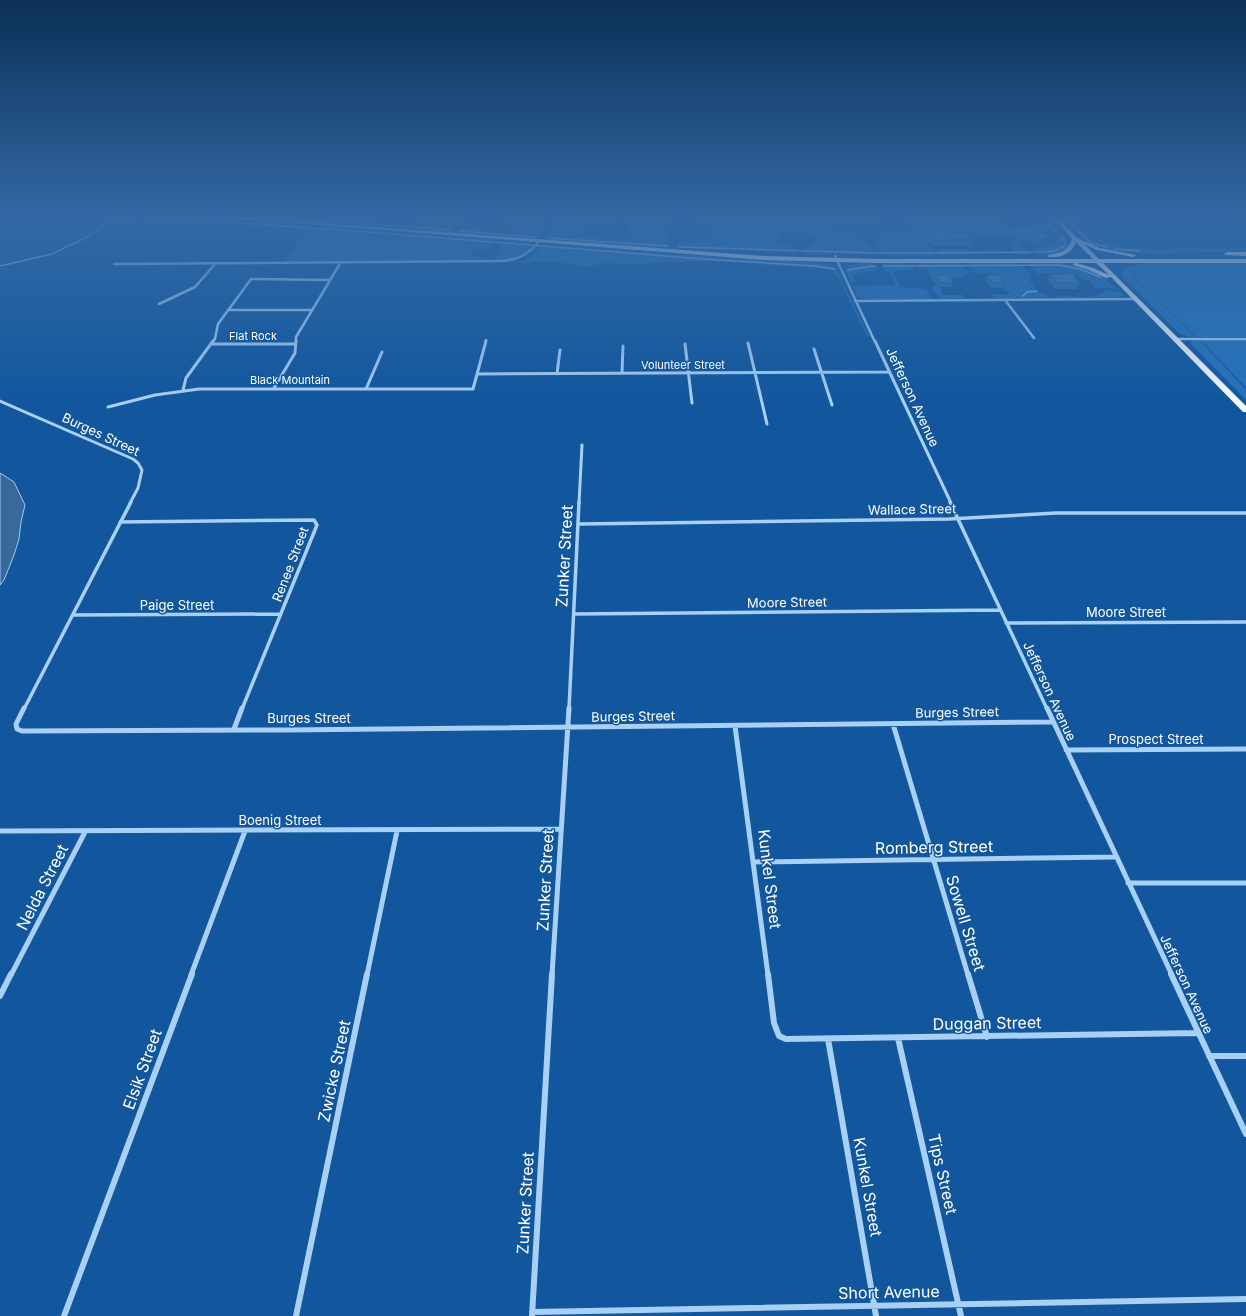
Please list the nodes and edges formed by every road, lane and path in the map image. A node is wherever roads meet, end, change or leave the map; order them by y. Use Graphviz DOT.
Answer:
graph roads {
  1 [pos="203,278"];
  2 [pos="845,278"];
  3 [pos="1110,278"];
  4 [pos="1114,278"];
  5 [pos="1118,278"];
  6 [pos="330,280"];
  7 [pos="1120,284"];
  8 [pos="1136,299"];
  9 [pos="855,300"];
  10 [pos="1005,300"];
  11 [pos="159,304"];
  12 [pos="228,310"];
  13 [pos="312,310"];
  14 [pos="1034,338"];
  15 [pos="1246,338"];
  16 [pos="1177,339"];
  17 [pos="486,340"];
  18 [pos="748,343"];
  19 [pos="212,344"];
  20 [pos="294,344"];
  21 [pos="684,344"];
  22 [pos="622,346"];
  23 [pos="814,349"];
  24 [pos="560,350"];
  25 [pos="382,352"];
  26 [pos="820,372"];
  27 [pos="888,372"];
  28 [pos="622,373"];
  29 [pos="687,373"];
  30 [pos="754,373"];
  31 [pos="477,374"];
  32 [pos="556,374"];
  33 [pos="274,388"];
  34 [pos="366,388"];
  35 [pos="183,390"];
  36 [pos="0,401"];
  37 [pos="692,403"];
  38 [pos="832,405"];
  39 [pos="108,407"];
  40 [pos="1246,410"];
  41 [pos="767,424"];
  42 [pos="582,445"];
  43 [pos="1246,513"];
  44 [pos="957,518"];
  45 [pos="120,522"];
  46 [pos="579,524"];
  47 [pos="1000,610"];
  48 [pos="281,614"];
  49 [pos="575,614"];
  50 [pos="73,615"];
  51 [pos="1246,622"];
  52 [pos="1006,623"];
  53 [pos="1051,722"];
  54 [pos="893,724"];
  55 [pos="735,726"];
  56 [pos="568,728"];
  57 [pos="234,729"];
  58 [pos="1246,749"];
  59 [pos="1066,750"];
  60 [pos="560,830"];
  61 [pos="0,831"];
  62 [pos="245,831"];
  63 [pos="397,831"];
  64 [pos="85,832"];
  65 [pos="1115,857"];
  66 [pos="933,860"];
  67 [pos="754,862"];
  68 [pos="1128,883"];
  69 [pos="1246,883"];
  70 [pos="0,996"];
  71 [pos="1198,1034"];
  72 [pos="778,1036"];
  73 [pos="987,1037"];
  74 [pos="898,1038"];
  75 [pos="828,1039"];
  76 [pos="1209,1056"];
  77 [pos="1246,1056"];
  78 [pos="1246,1134"];
  79 [pos="1246,1300"];
  80 [pos="958,1305"];
  81 [pos="874,1306"];
  82 [pos="532,1314"];
  83 [pos="64,1316"];
  84 [pos="296,1316"];
  85 [pos="876,1316"];
  86 [pos="961,1316"];
  1 -- 11 [label="street"];
  2 -- 9 [label="street, Jefferson Avenue"];
  3 -- 7 [label="main road"];
  4 -- 7 [label="main road"];
  5 -- 7 [label="main road"];
  6 -- 12 [label="street"];
  6 -- 13 [label="street"];
  7 -- 8 [label="main road"];
  8 -- 10 [label="street"];
  8 -- 16 [label="main road"];
  9 -- 10 [label="street"];
  9 -- 27 [label="street, Jefferson Avenue"];
  10 -- 14 [label="street"];
  12 -- 13 [label="street"];
  12 -- 19 [label="street"];
  13 -- 20 [label="street"];
  15 -- 16 [label="street"];
  16 -- 40 [label="main road"];
  17 -- 31 [label="street"];
  18 -- 30 [label="street"];
  19 -- 20 [label="street, Flat Rock"];
  19 -- 35 [label="street"];
  20 -- 33 [label="street"];
  21 -- 29 [label="street"];
  22 -- 28 [label="street"];
  23 -- 26 [label="street"];
  24 -- 32 [label="street"];
  25 -- 34 [label="street"];
  26 -- 27 [label="street, Volunteer Street"];
  26 -- 30 [label="street, Volunteer Street"];
  26 -- 38 [label="street"];
  27 -- 44 [label="street, Jefferson Avenue"];
  28 -- 29 [label="street, Volunteer Street"];
  28 -- 32 [label="street, Volunteer Street"];
  29 -- 30 [label="street, Volunteer Street"];
  29 -- 37 [label="street"];
  30 -- 41 [label="street"];
  31 -- 32 [label="street, Volunteer Street"];
  31 -- 34 [label="street, Black Mountain"];
  33 -- 34 [label="street, Black Mountain"];
  33 -- 35 [label="street, Black Mountain"];
  35 -- 39 [label="street, Black Mountain"];
  36 -- 45 [label="street, Burges Street"];
  42 -- 46 [label="street, Zunker Street"];
  43 -- 44 [label="street, Wallace Street"];
  44 -- 46 [label="street, Wallace Street"];
  44 -- 47 [label="street, Jefferson Avenue"];
  45 -- 48 [label="street, Renee Street"];
  45 -- 50 [label="street, Burges Street"];
  46 -- 49 [label="street, Zunker Street"];
  47 -- 49 [label="street, Moore Street"];
  47 -- 52 [label="street, Jefferson Avenue"];
  48 -- 50 [label="street, Paige Street"];
  48 -- 57 [label="street, Renee Street"];
  49 -- 56 [label="street, Zunker Street"];
  50 -- 57 [label="street, Burges Street"];
  51 -- 52 [label="street, Moore Street"];
  52 -- 53 [label="street, Jefferson Avenue"];
  53 -- 54 [label="street, Burges Street"];
  53 -- 59 [label="street, Jefferson Avenue"];
  54 -- 55 [label="street, Burges Street"];
  54 -- 66 [label="street, Sowell Street"];
  55 -- 56 [label="street, Burges Street"];
  55 -- 67 [label="street, Kunkel Street"];
  56 -- 57 [label="street, Burges Street"];
  56 -- 60 [label="street, Zunker Street"];
  58 -- 59 [label="street, Prospect Street"];
  59 -- 65 [label="street, Jefferson Avenue"];
  60 -- 63 [label="street, Boenig Street"];
  60 -- 82 [label="street, Zunker Street"];
  61 -- 64 [label="street, Boenig Street"];
  62 -- 63 [label="street, Boenig Street"];
  62 -- 64 [label="street, Boenig Street"];
  62 -- 83 [label="street, Elsik Street"];
  63 -- 84 [label="street, Zwicke Street"];
  64 -- 70 [label="street, Nelda Street"];
  65 -- 66 [label="street, Romberg Street"];
  65 -- 68 [label="street, Jefferson Avenue"];
  66 -- 67 [label="street, Romberg Street"];
  66 -- 73 [label="street, Sowell Street"];
  67 -- 72 [label="street, Kunkel Street"];
  68 -- 69 [label="street"];
  68 -- 71 [label="street, Jefferson Avenue"];
  71 -- 73 [label="street, Duggan Street"];
  71 -- 76 [label="street, Jefferson Avenue"];
  72 -- 75 [label="street, Duggan Street"];
  73 -- 74 [label="street, Duggan Street"];
  74 -- 75 [label="street, Duggan Street"];
  74 -- 80 [label="street, Tips Street"];
  75 -- 81 [label="street, Kunkel Street"];
  76 -- 77 [label="street"];
  76 -- 78 [label="street, Jefferson Avenue"];
  79 -- 80 [label="street, Short Avenue"];
  80 -- 81 [label="street, Short Avenue"];
  80 -- 86 [label="street, Tips Street"];
  81 -- 82 [label="street, Short Avenue"];
  81 -- 85 [label="street, Kunkel Street"];
}
